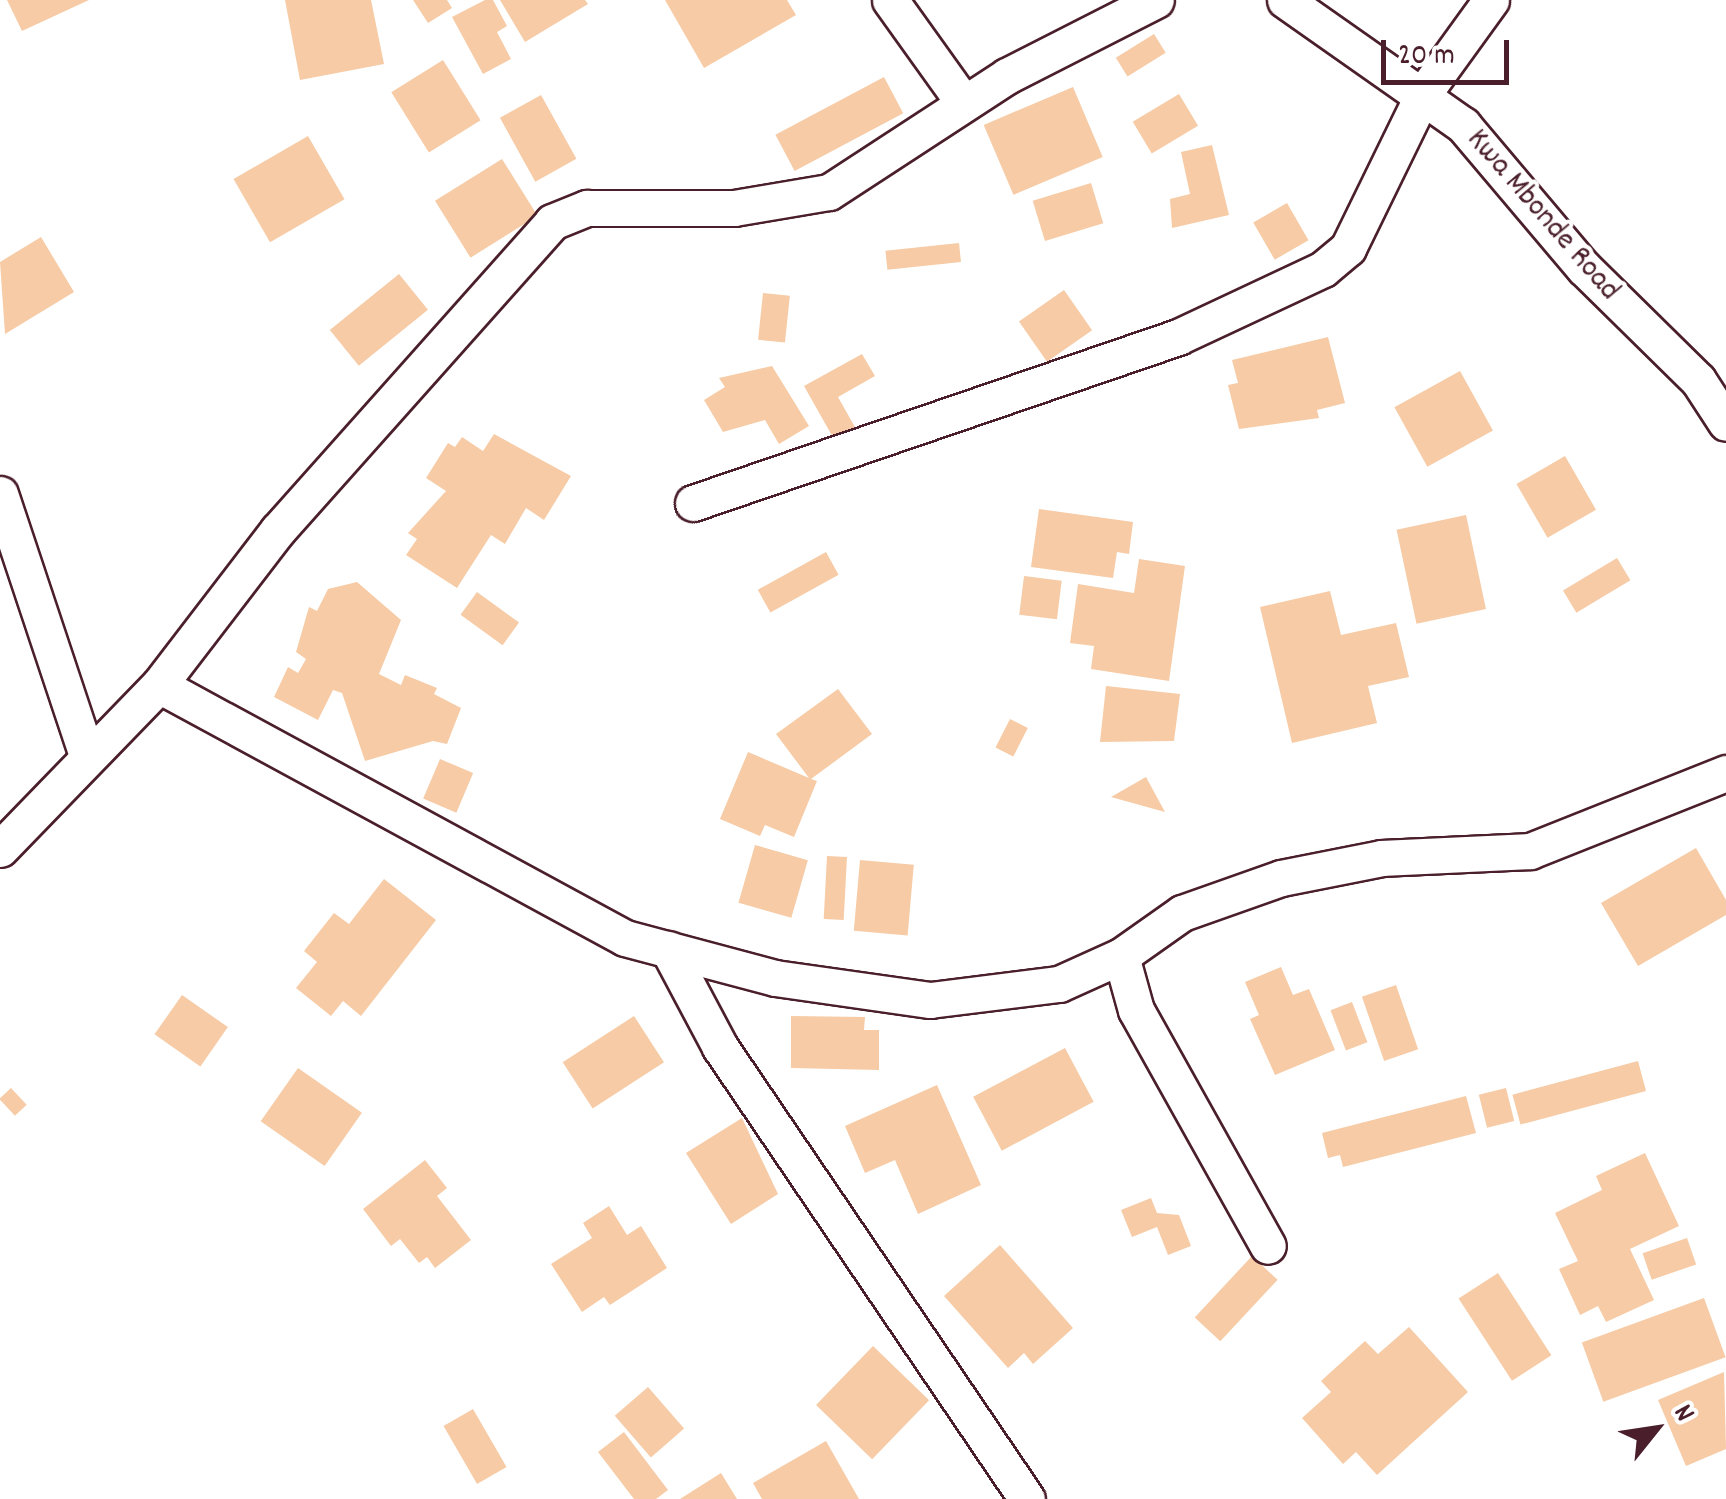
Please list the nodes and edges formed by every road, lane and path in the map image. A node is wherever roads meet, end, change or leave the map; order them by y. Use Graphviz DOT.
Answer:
graph roads {
  1 [pos="890,0"];
  2 [pos="1156,0"];
  3 [pos="1285,0"];
  4 [pos="1491,0"];
  5 [pos="1423,94"];
  6 [pos="963,102"];
  7 [pos="1726,423"];
  8 [pos="0,494"];
  9 [pos="693,502"];
  10 [pos="159,685"];
  11 [pos="87,756"];
  12 [pos="1726,772"];
  13 [pos="0,849"];
  14 [pos="668,949"];
  15 [pos="1121,956"];
  16 [pos="1268,1246"];
  17 [pos="1027,1499"];
  1 -- 6 [label="street"];
  2 -- 6 [label="street"];
  3 -- 5 [label="street, Kwa Mbonde Road"];
  4 -- 5 [label="street"];
  5 -- 7 [label="street, Kwa Mbonde Road"];
  5 -- 9 [label="street"];
  6 -- 10 [label="street"];
  8 -- 11 [label="street"];
  10 -- 11 [label="street"];
  10 -- 14 [label="street"];
  11 -- 13 [label="street"];
  12 -- 15 [label="street"];
  14 -- 15 [label="street"];
  14 -- 17 [label="street"];
  15 -- 16 [label="street"];
}
